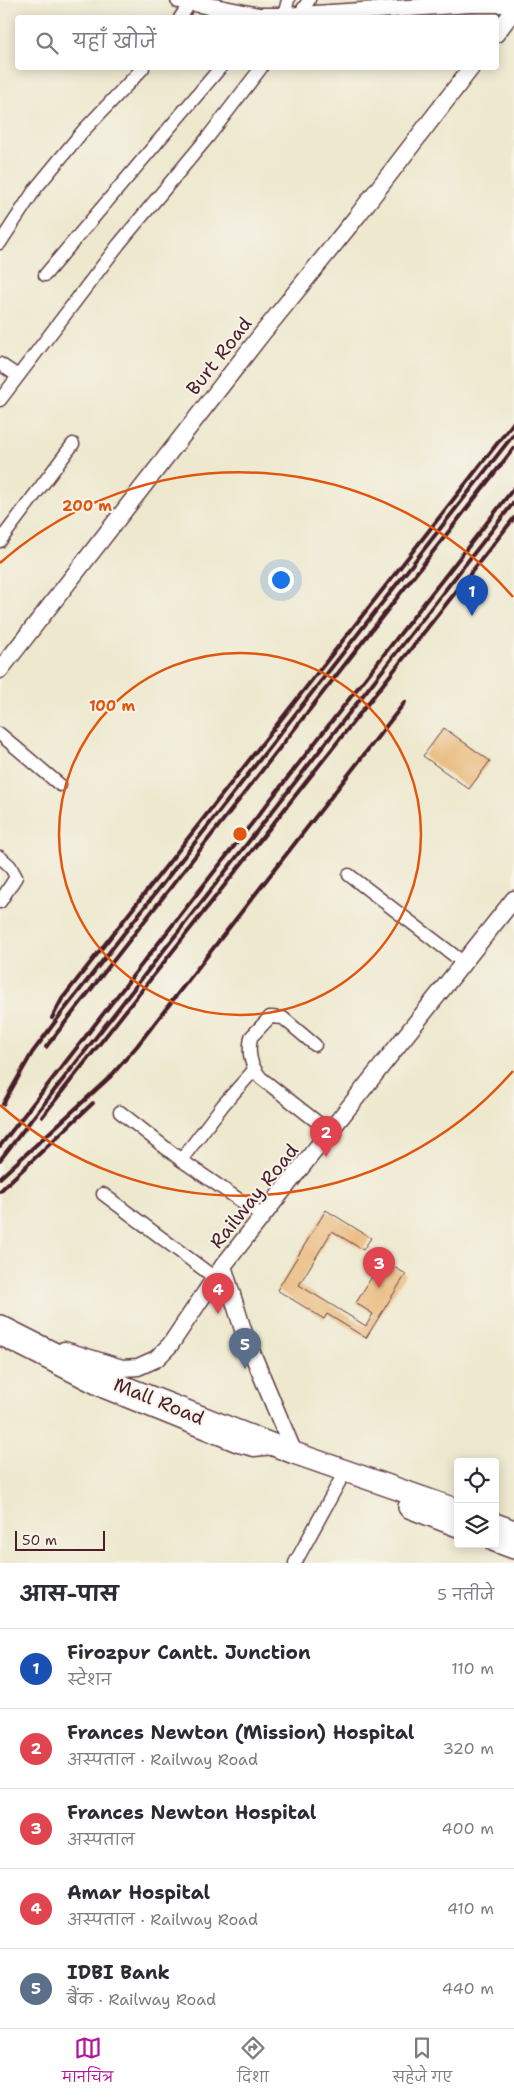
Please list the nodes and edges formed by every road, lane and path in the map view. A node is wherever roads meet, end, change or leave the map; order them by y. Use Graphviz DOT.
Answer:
graph roads {
  1 [pos="288,0"];
  2 [pos="309,0"];
  3 [pos="185,2"];
  4 [pos="514,4"];
  5 [pos="219,5"];
  6 [pos="514,10"];
  7 [pos="181,15"];
  8 [pos="252,15"];
  9 [pos="292,15"];
  10 [pos="295,15"];
  11 [pos="320,15"];
  12 [pos="499,30"];
  13 [pos="142,70"];
  14 [pos="218,70"];
  15 [pos="259,70"];
  16 [pos="469,70"];
  17 [pos="0,243"];
  18 [pos="45,275"];
  19 [pos="0,364"];
  20 [pos="18,376"];
  21 [pos="0,400"];
  22 [pos="73,444"];
  23 [pos="0,541"];
  24 [pos="0,670"];
  25 [pos="0,734"];
  26 [pos="60,784"];
  27 [pos="0,857"];
  28 [pos="348,875"];
  29 [pos="514,900"];
  30 [pos="0,902"];
  31 [pos="464,963"];
  32 [pos="315,1045"];
  33 [pos="254,1070"];
  34 [pos="120,1112"];
  35 [pos="330,1132"];
  36 [pos="181,1160"];
  37 [pos="103,1194"];
  38 [pos="264,1216"];
  39 [pos="219,1272"];
  40 [pos="1,1331"];
  41 [pos="287,1450"];
  42 [pos="324,1462"];
  43 [pos="342,1477"];
  44 [pos="454,1509"];
  45 [pos="454,1524"];
  46 [pos="499,1525"];
  47 [pos="514,1531"];
  48 [pos="499,1542"];
  49 [pos="514,1548"];
  50 [pos="295,1563"];
  1 -- 9 [label="street"];
  2 -- 10 [label="street"];
  3 -- 5 [label="street"];
  3 -- 7 [label="street"];
  4 -- 11 [label="street"];
  5 -- 8 [label="street"];
  6 -- 12 [label="street"];
  13 -- 17 [label="street"];
  14 -- 18 [label="street"];
  15 -- 20 [label="street"];
  16 -- 24 [label="street, Burt Road"];
  19 -- 20 [label="street"];
  20 -- 21 [label="street"];
  22 -- 23 [label="street"];
  25 -- 26 [label="street"];
  27 -- 30 [label="street"];
  28 -- 31 [label="street"];
  29 -- 31 [label="street, Railway Road"];
  31 -- 35 [label="street, Railway Road"];
  32 -- 33 [label="street"];
  33 -- 35 [label="street"];
  33 -- 36 [label="street"];
  34 -- 36 [label="street"];
  35 -- 38 [label="street, Railway Road"];
  36 -- 38 [label="street"];
  37 -- 39 [label="street"];
  38 -- 39 [label="street, Railway Road"];
  39 -- 40 [label="street"];
  39 -- 41 [label="street, Railway Road"];
  40 -- 41 [label="highway, Mall Road"];
  40 -- 41 [label="street"];
  41 -- 42 [label="highway, Mall Road"];
  42 -- 43 [label="highway, Mall Road"];
  42 -- 44 [label="highway, Mall Road"];
  43 -- 45 [label="highway, Mall Road"];
  43 -- 50 [label="street"];
  46 -- 47 [label="highway"];
  48 -- 49 [label="highway"];
}
